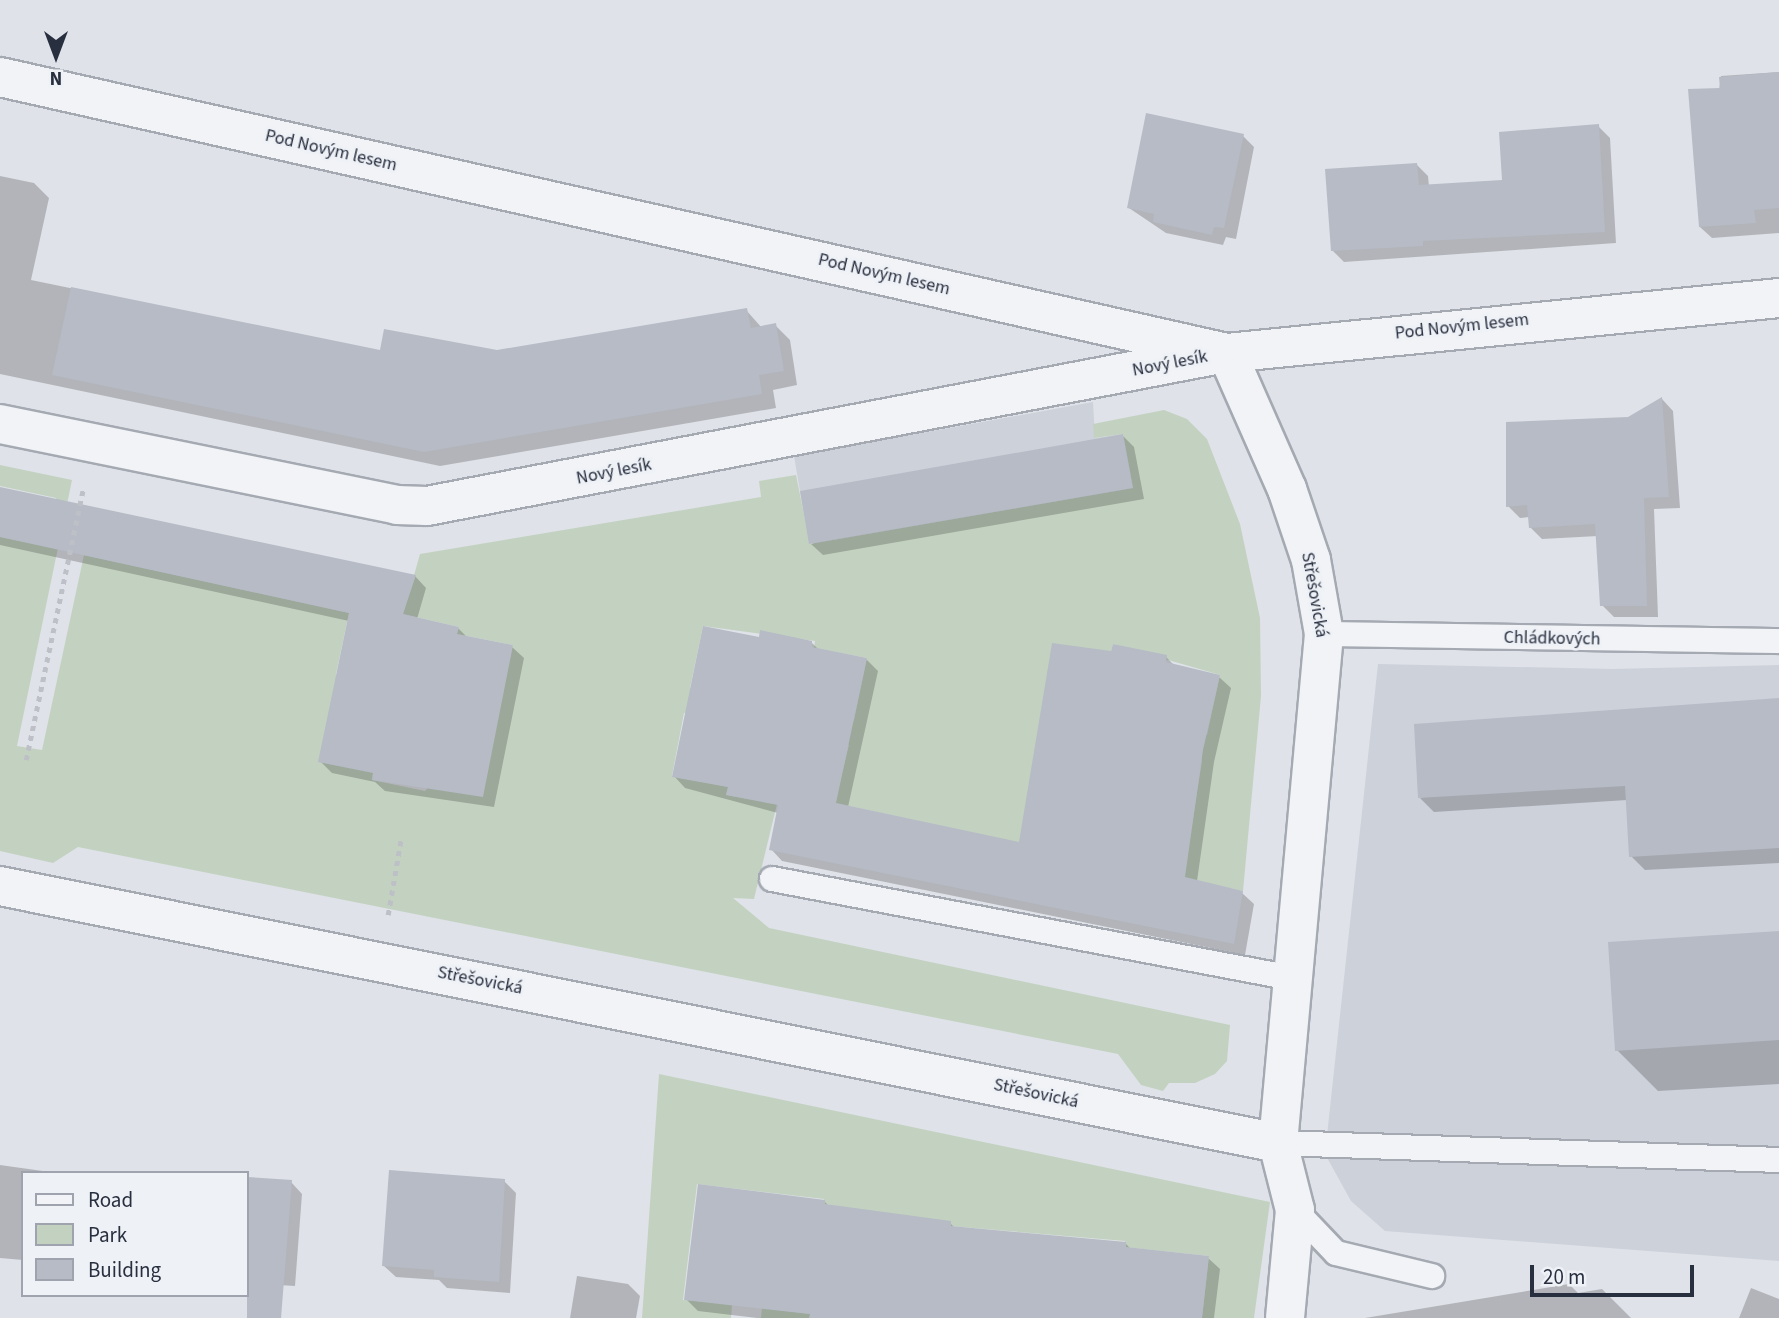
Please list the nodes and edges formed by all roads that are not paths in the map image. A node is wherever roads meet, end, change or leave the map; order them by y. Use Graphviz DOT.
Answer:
graph roads {
  1 [pos="0,77"];
  2 [pos="1779,298"];
  3 [pos="1227,353"];
  4 [pos="0,424"];
  5 [pos="1324,634"];
  6 [pos="1779,641"];
  7 [pos="772,879"];
  8 [pos="0,886"];
  9 [pos="1293,978"];
  10 [pos="1278,1143"];
  11 [pos="1779,1160"];
  12 [pos="1295,1210"];
  13 [pos="1432,1276"];
  14 [pos="1285,1318"];
  1 -- 3 [label="street, Pod Novým lesem"];
  2 -- 3 [label="street, Pod Novým lesem"];
  3 -- 4 [label="street, Nový lesík"];
  3 -- 5 [label="street, Střešovická"];
  5 -- 6 [label="lane, Chládkových"];
  5 -- 9 [label="street, Střešovická"];
  7 -- 9 [label="lane"];
  8 -- 10 [label="street, Střešovická"];
  9 -- 10 [label="street, Střešovická"];
  10 -- 11 [label="lane"];
  10 -- 12 [label="street"];
  12 -- 13 [label="lane"];
  12 -- 14 [label="street"];
}
